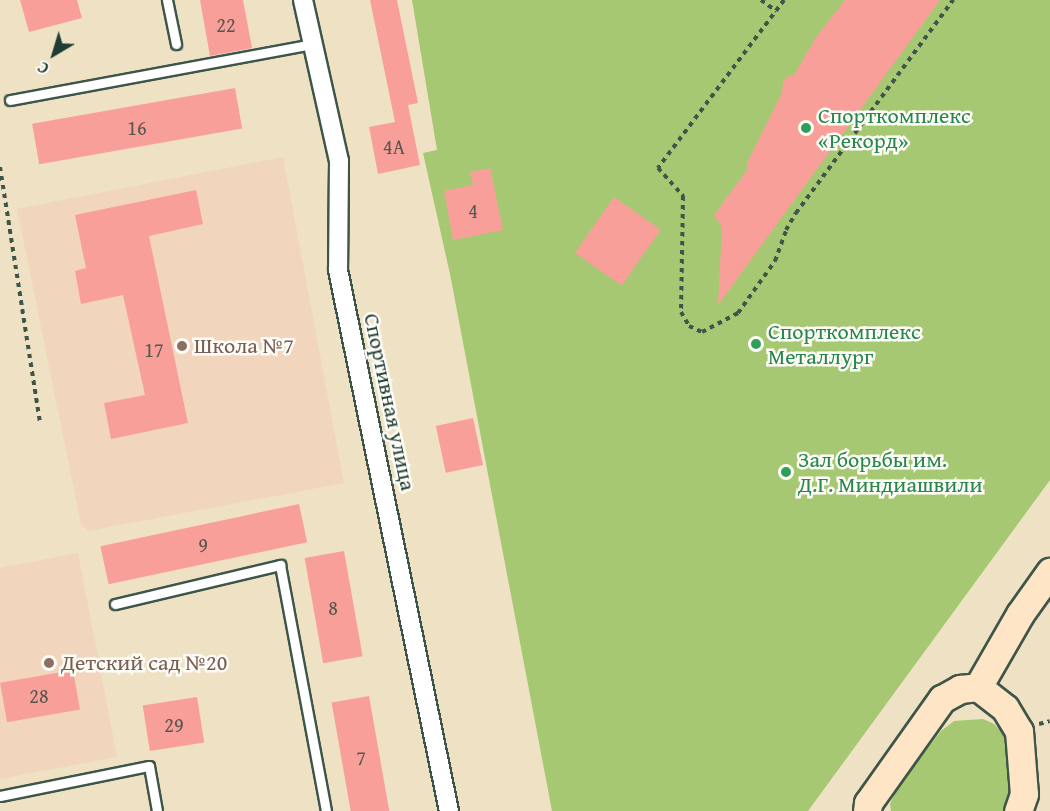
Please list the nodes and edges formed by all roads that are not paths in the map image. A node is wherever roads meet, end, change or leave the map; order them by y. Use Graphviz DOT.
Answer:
graph roads {
  1 [pos="167,0"];
  2 [pos="303,0"];
  3 [pos="176,44"];
  4 [pos="313,44"];
  5 [pos="10,100"];
  6 [pos="1050,572"];
  7 [pos="115,604"];
  8 [pos="978,687"];
  9 [pos="0,796"];
  10 [pos="157,811"];
  11 [pos="326,811"];
  12 [pos="449,811"];
  13 [pos="867,811"];
  14 [pos="1018,811"];
  1 -- 3 [label="lane"];
  2 -- 4 [label="street, Спортивная улица"];
  4 -- 5 [label="lane"];
  4 -- 12 [label="street, Спортивная улица"];
  6 -- 8 [label="main road"];
  7 -- 11 [label="lane"];
  8 -- 13 [label="main road"];
  8 -- 14 [label="main road"];
  9 -- 10 [label="lane"];
}
